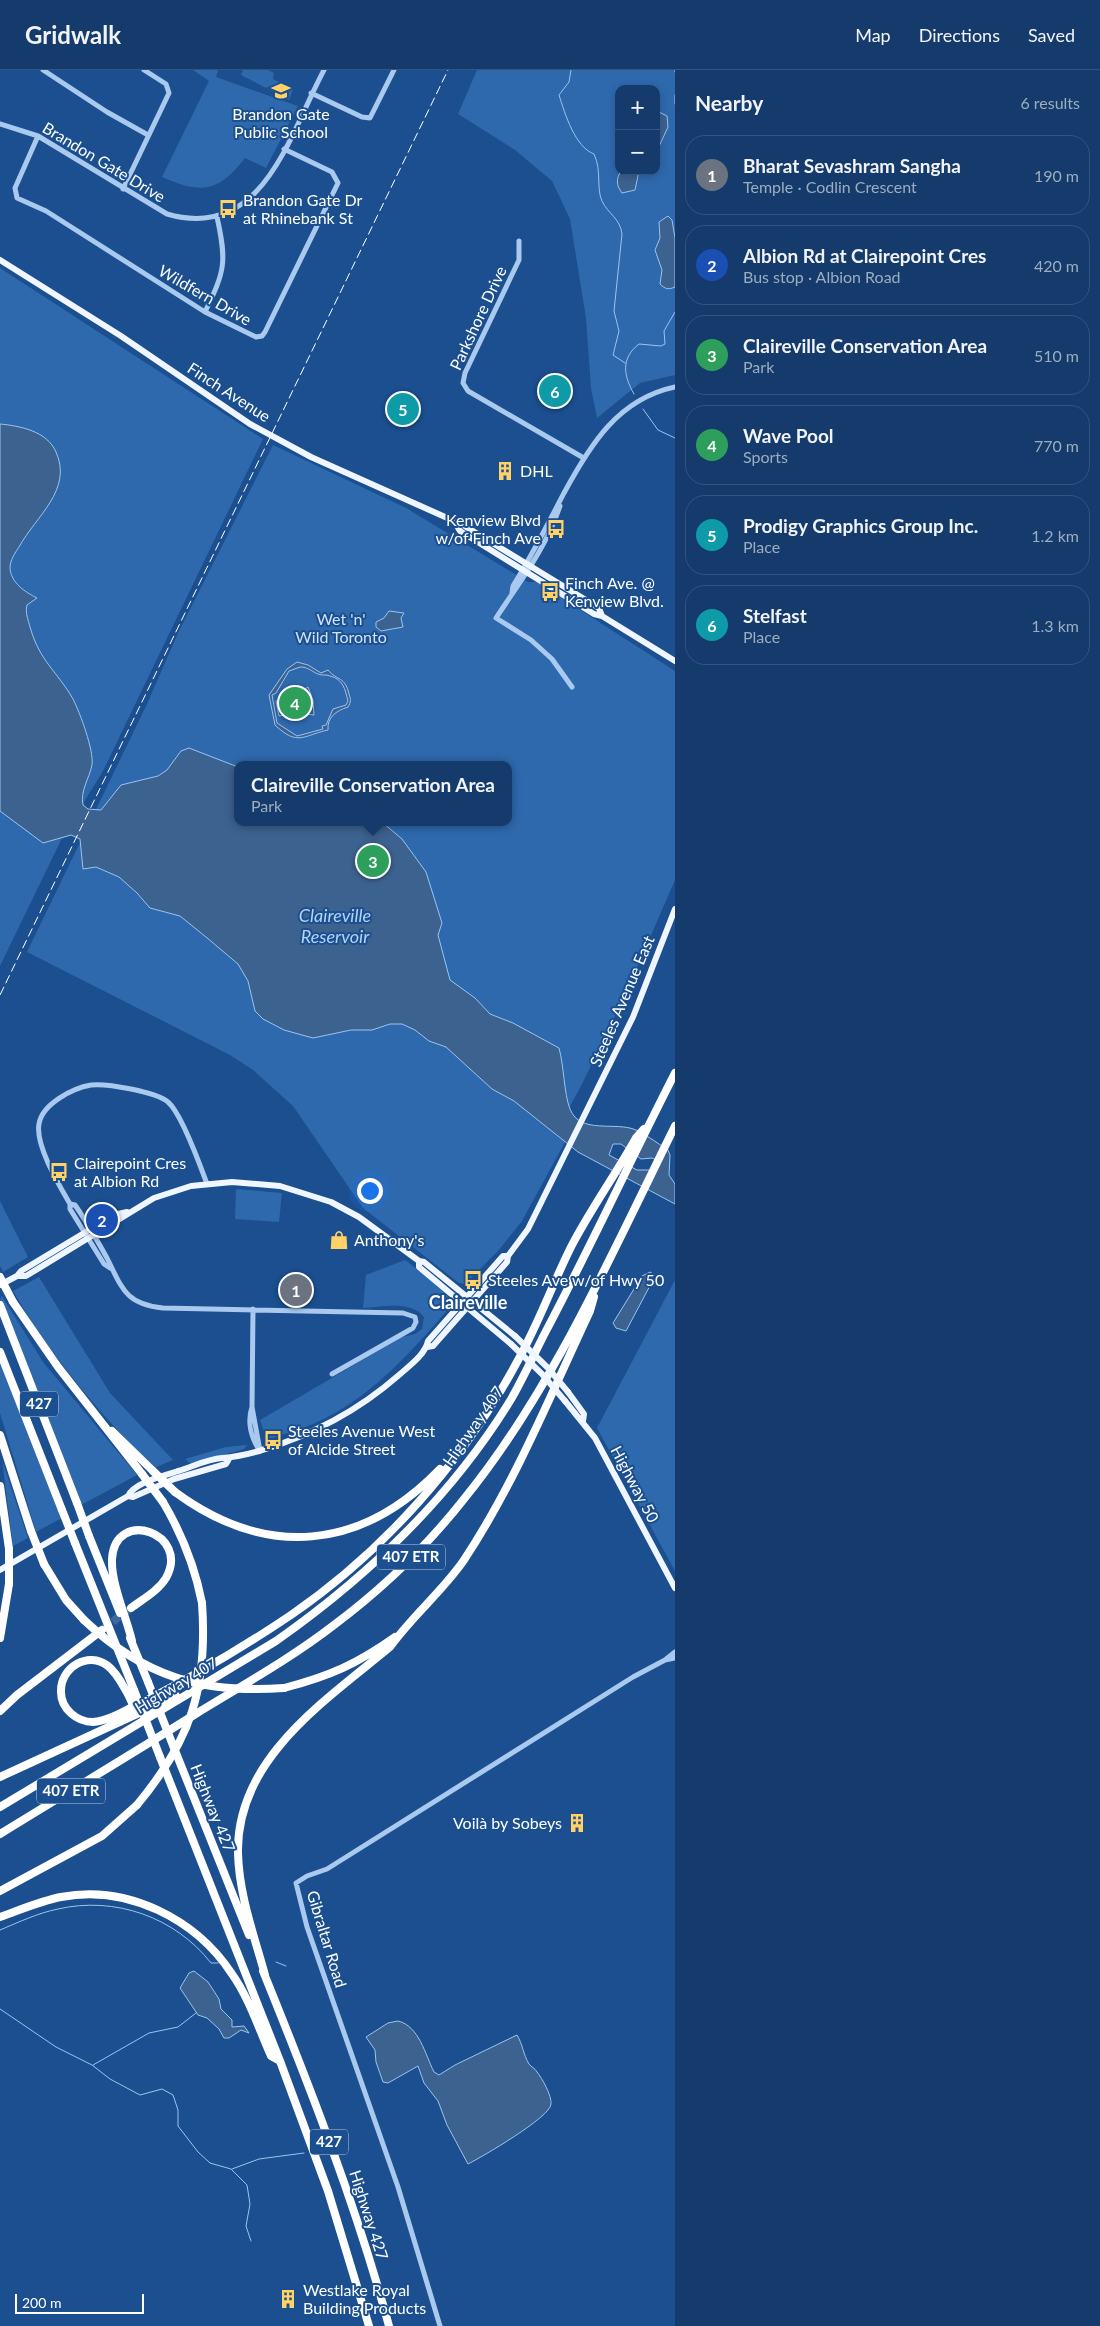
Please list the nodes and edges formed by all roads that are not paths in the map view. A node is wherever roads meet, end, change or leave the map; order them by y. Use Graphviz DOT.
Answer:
graph roads {
  1 [pos="43,70"];
  2 [pos="144,70"];
  3 [pos="324,70"];
  4 [pos="394,70"];
  5 [pos="311,93"];
  6 [pos="0,124"];
  7 [pos="148,135"];
  8 [pos="38,136"];
  9 [pos="284,149"];
  10 [pos="123,189"];
  11 [pos="217,217"];
  12 [pos="520,241"];
  13 [pos="0,260"];
  14 [pos="206,312"];
  15 [pos="675,387"];
  16 [pos="582,457"];
  17 [pos="456,524"];
  18 [pos="529,564"];
  19 [pos="525,571"];
  20 [pos="602,616"];
  21 [pos="675,660"];
  22 [pos="572,687"];
  23 [pos="675,909"];
  24 [pos="675,1073"];
  25 [pos="650,1122"];
  26 [pos="675,1126"];
  27 [pos="207,1184"];
  28 [pos="90,1234"];
  29 [pos="508,1256"];
  30 [pos="419,1261"];
  31 [pos="0,1277"];
  32 [pos="0,1285"];
  33 [pos="597,1285"];
  34 [pos="467,1297"];
  35 [pos="473,1302"];
  36 [pos="465,1305"];
  37 [pos="0,1306"];
  38 [pos="253,1310"];
  39 [pos="0,1352"];
  40 [pos="332,1374"];
  41 [pos="95,1414"];
  42 [pos="583,1421"];
  43 [pos="0,1434"];
  44 [pos="260,1451"];
  45 [pos="460,1452"];
  46 [pos="0,1486"];
  47 [pos="0,1570"];
  48 [pos="675,1588"];
  49 [pos="132,1608"];
  50 [pos="102,1630"];
  51 [pos="400,1633"];
  52 [pos="0,1638"];
  53 [pos="132,1641"];
  54 [pos="675,1652"];
  55 [pos="675,1658"];
  56 [pos="665,1660"];
  57 [pos="216,1677"];
  58 [pos="131,1692"];
  59 [pos="0,1711"];
  60 [pos="0,1777"];
  61 [pos="0,1807"];
  62 [pos="0,1834"];
  63 [pos="0,1891"];
  64 [pos="0,1917"];
  65 [pos="265,1975"];
  66 [pos="280,2061"];
  67 [pos="369,2326"];
  68 [pos="390,2326"];
  69 [pos="440,2326"];
  1 -- 7 [label="street"];
  2 -- 7 [label="street"];
  3 -- 5 [label="street, Brandon Gate Drive"];
  4 -- 5 [label="street"];
  5 -- 9 [label="street, Brandon Gate Drive"];
  6 -- 8 [label="street, Brandon Gate Drive"];
  7 -- 10 [label="street"];
  8 -- 10 [label="street, Brandon Gate Drive"];
  8 -- 14 [label="street, Wildfern Drive"];
  9 -- 11 [label="street, Brandon Gate Drive"];
  9 -- 14 [label="street, Wildfern Drive"];
  10 -- 11 [label="street, Brandon Gate Drive"];
  11 -- 14 [label="street"];
  12 -- 16 [label="street, Parkshore Drive"];
  13 -- 17 [label="main road, Finch Avenue"];
  15 -- 16 [label="street"];
  16 -- 18 [label="street"];
  17 -- 18 [label="main road, Finch Avenue"];
  17 -- 19 [label="main road, Finch Avenue"];
  18 -- 19 [label="street"];
  18 -- 20 [label="main road, Finch Avenue"];
  19 -- 20 [label="main road, Finch Avenue"];
  19 -- 22 [label="street"];
  20 -- 21 [label="main road, Finch Avenue"];
  23 -- 29 [label="main road, Steeles Avenue East"];
  24 -- 25 [label="highway, Highway 407 / 407 ETR"];
  25 -- 45 [label="highway"];
  25 -- 57 [label="highway, Highway 407 / 407 ETR"];
  26 -- 33 [label="highway, Highway 407 / 407 ETR"];
  27 -- 28 [label="main road"];
  27 -- 28 [label="street"];
  27 -- 30 [label="main road"];
  28 -- 32 [label="main road"];
  28 -- 38 [label="street"];
  29 -- 34 [label="main road"];
  29 -- 35 [label="main road"];
  30 -- 34 [label="main road, Highway 50"];
  30 -- 36 [label="main road, Highway 50"];
  31 -- 41 [label="highway, bridge"];
  33 -- 51 [label="highway"];
  33 -- 62 [label="highway, Highway 407 / 407 ETR"];
  34 -- 35 [label="main road, Highway 50"];
  34 -- 36 [label="main road"];
  35 -- 36 [label="main road"];
  35 -- 42 [label="main road, Highway 50, bridge"];
  36 -- 42 [label="main road, Highway 50, bridge"];
  36 -- 44 [label="main road"];
  37 -- 53 [label="highway, Highway 427 / 427, bridge"];
  38 -- 40 [label="street"];
  38 -- 44 [label="street"];
  39 -- 58 [label="highway, 427, bridge"];
  41 -- 45 [label="highway, bridge"];
  41 -- 63 [label="highway, bridge"];
  42 -- 48 [label="main road, Highway 50"];
  43 -- 51 [label="highway, bridge"];
  44 -- 47 [label="main road"];
  45 -- 58 [label="highway"];
  46 -- 52 [label="highway, bridge"];
  49 -- 53 [label="highway"];
  50 -- 59 [label="highway"];
  51 -- 65 [label="highway"];
  53 -- 65 [label="highway, Highway 427 / 427, bridge"];
  54 -- 56 [label="street, Gibraltar Road"];
  55 -- 56 [label="street, Gibraltar Road"];
  56 -- 69 [label="street, Gibraltar Road"];
  57 -- 60 [label="highway"];
  57 -- 61 [label="highway, Highway 407 / 407 ETR"];
  58 -- 66 [label="highway, Highway 427 / 427, bridge"];
  64 -- 66 [label="highway"];
  65 -- 68 [label="highway, Highway 427 / 427"];
  66 -- 67 [label="highway, Highway 427 / 427"];
}
